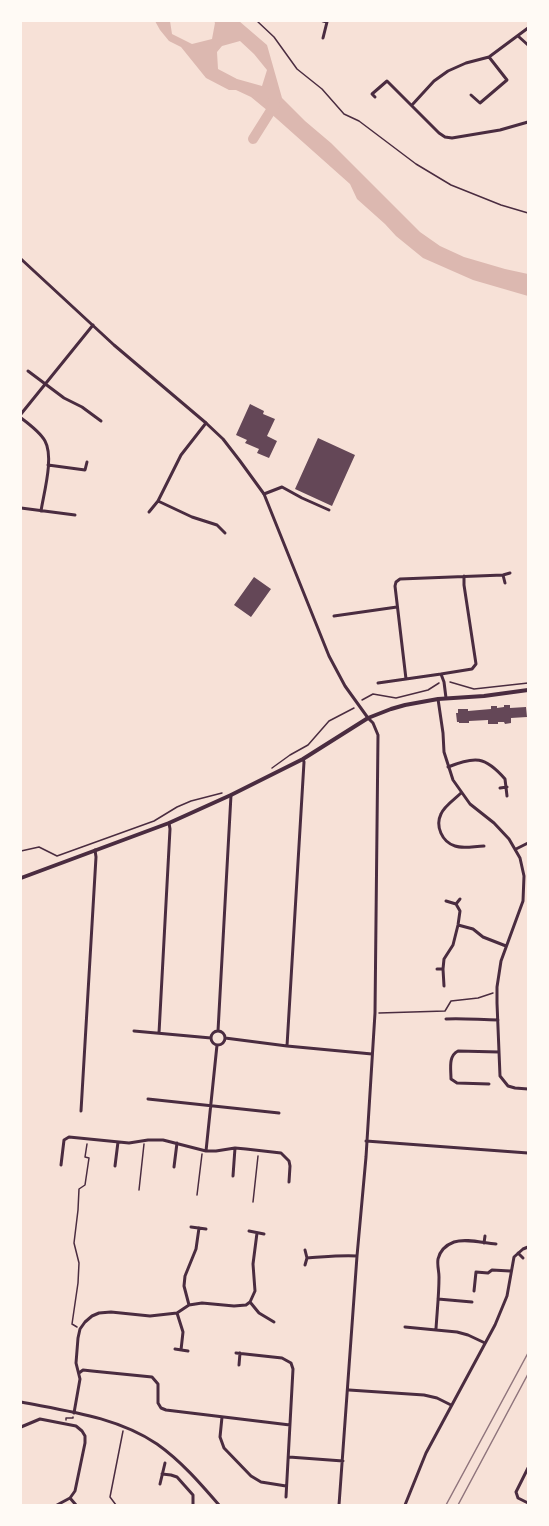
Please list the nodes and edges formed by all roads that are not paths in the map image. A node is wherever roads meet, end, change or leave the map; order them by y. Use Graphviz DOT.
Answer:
graph roads {
  1 [pos="323,21"];
  2 [pos="528,28"];
  3 [pos="518,36"];
  4 [pos="322,38"];
  5 [pos="528,45"];
  6 [pos="489,57"];
  7 [pos="471,95"];
  8 [pos="375,97"];
  9 [pos="412,105"];
  10 [pos="528,122"];
  11 [pos="21,259"];
  12 [pos="93,325"];
  13 [pos="27,371"];
  14 [pos="45,385"];
  15 [pos="21,416"];
  16 [pos="101,421"];
  17 [pos="206,423"];
  18 [pos="87,462"];
  19 [pos="48,465"];
  20 [pos="264,494"];
  21 [pos="158,501"];
  22 [pos="21,508"];
  23 [pos="329,510"];
  24 [pos="42,511"];
  25 [pos="149,512"];
  26 [pos="75,515"];
  27 [pos="225,533"];
  28 [pos="510,573"];
  29 [pos="503,575"];
  30 [pos="464,576"];
  31 [pos="505,583"];
  32 [pos="397,607"];
  33 [pos="334,616"];
  34 [pos="441,675"];
  35 [pos="406,679"];
  36 [pos="378,683"];
  37 [pos="528,690"];
  38 [pos="447,698"];
  39 [pos="438,699"];
  40 [pos="368,718"];
  41 [pos="303,759"];
  42 [pos="448,766"];
  43 [pos="500,788"];
  44 [pos="507,788"];
  45 [pos="461,793"];
  46 [pos="231,795"];
  47 [pos="507,796"];
  48 [pos="169,823"];
  49 [pos="528,843"];
  50 [pos="484,846"];
  51 [pos="516,849"];
  52 [pos="95,850"];
  53 [pos="21,878"];
  54 [pos="526,889"];
  55 [pos="460,899"];
  56 [pos="446,901"];
  57 [pos="456,904"];
  58 [pos="458,925"];
  59 [pos="506,946"];
  60 [pos="436,969"];
  61 [pos="443,969"];
  62 [pos="444,986"];
  63 [pos="446,1019"];
  64 [pos="498,1020"];
  65 [pos="134,1031"];
  66 [pos="218,1031"];
  67 [pos="159,1033"];
  68 [pos="211,1038"];
  69 [pos="225,1038"];
  70 [pos="217,1045"];
  71 [pos="287,1046"];
  72 [pos="499,1052"];
  73 [pos="372,1054"];
  74 [pos="489,1084"];
  75 [pos="528,1089"];
  76 [pos="148,1098"];
  77 [pos="211,1105"];
  78 [pos="81,1111"];
  79 [pos="279,1113"];
  80 [pos="366,1141"];
  81 [pos="118,1142"];
  82 [pos="177,1143"];
  83 [pos="235,1148"];
  84 [pos="204,1150"];
  85 [pos="528,1153"];
  86 [pos="61,1165"];
  87 [pos="115,1166"];
  88 [pos="174,1167"];
  89 [pos="233,1176"];
  90 [pos="289,1182"];
  91 [pos="191,1227"];
  92 [pos="199,1228"];
  93 [pos="206,1229"];
  94 [pos="249,1231"];
  95 [pos="257,1233"];
  96 [pos="264,1234"];
  97 [pos="485,1236"];
  98 [pos="484,1243"];
  99 [pos="496,1244"];
  100 [pos="528,1247"];
  101 [pos="305,1250"];
  102 [pos="518,1253"];
  103 [pos="357,1256"];
  104 [pos="306,1258"];
  105 [pos="523,1258"];
  106 [pos="305,1265"];
  107 [pos="510,1272"];
  108 [pos="474,1291"];
  109 [pos="438,1299"];
  110 [pos="250,1302"];
  111 [pos="472,1302"];
  112 [pos="189,1305"];
  113 [pos="177,1313"];
  114 [pos="273,1315"];
  115 [pos="270,1319"];
  116 [pos="274,1322"];
  117 [pos="405,1327"];
  118 [pos="436,1329"];
  119 [pos="485,1343"];
  120 [pos="175,1349"];
  121 [pos="181,1350"];
  122 [pos="188,1351"];
  123 [pos="239,1365"];
  124 [pos="79,1373"];
  125 [pos="348,1390"];
  126 [pos="21,1401"];
  127 [pos="451,1405"];
  128 [pos="74,1413"];
  129 [pos="222,1417"];
  130 [pos="290,1425"];
  131 [pos="21,1427"];
  132 [pos="289,1457"];
  133 [pos="343,1461"];
  134 [pos="165,1463"];
  135 [pos="528,1468"];
  136 [pos="162,1474"];
  137 [pos="160,1484"];
  138 [pos="286,1486"];
  139 [pos="286,1497"];
  140 [pos="70,1498"];
  141 [pos="528,1503"];
  142 [pos="57,1505"];
  143 [pos="75,1505"];
  144 [pos="193,1505"];
  145 [pos="219,1505"];
  146 [pos="339,1505"];
  147 [pos="405,1505"];
  1 -- 4 [label="street"];
  2 -- 3 [label="street"];
  3 -- 5 [label="street"];
  3 -- 6 [label="street"];
  6 -- 7 [label="street"];
  6 -- 9 [label="street"];
  8 -- 9 [label="street"];
  9 -- 10 [label="street"];
  11 -- 12 [label="street"];
  12 -- 14 [label="street"];
  12 -- 17 [label="street"];
  13 -- 14 [label="street"];
  14 -- 15 [label="street"];
  14 -- 16 [label="street"];
  15 -- 19 [label="street"];
  17 -- 20 [label="street"];
  17 -- 21 [label="street"];
  18 -- 19 [label="street"];
  19 -- 24 [label="street"];
  20 -- 23 [label="street"];
  20 -- 40 [label="street"];
  21 -- 25 [label="street"];
  21 -- 27 [label="street"];
  22 -- 24 [label="street"];
  24 -- 26 [label="street"];
  28 -- 29 [label="street"];
  29 -- 30 [label="street"];
  29 -- 31 [label="street"];
  30 -- 32 [label="street"];
  30 -- 34 [label="street"];
  32 -- 33 [label="street"];
  32 -- 35 [label="street"];
  34 -- 35 [label="street"];
  34 -- 38 [label="street"];
  35 -- 36 [label="street"];
  37 -- 38 [label="main road"];
  38 -- 39 [label="main road"];
  39 -- 40 [label="main road"];
  39 -- 42 [label="street"];
  40 -- 41 [label="main road"];
  40 -- 73 [label="street"];
  41 -- 46 [label="main road"];
  41 -- 71 [label="street"];
  42 -- 44 [label="street"];
  42 -- 45 [label="street"];
  43 -- 44 [label="street"];
  44 -- 47 [label="street"];
  45 -- 50 [label="street"];
  45 -- 51 [label="street"];
  46 -- 48 [label="main road"];
  46 -- 66 [label="street"];
  48 -- 52 [label="main road"];
  48 -- 67 [label="street"];
  49 -- 51 [label="street"];
  51 -- 54 [label="street"];
  52 -- 53 [label="main road"];
  52 -- 78 [label="street"];
  54 -- 59 [label="street"];
  55 -- 57 [label="street"];
  56 -- 57 [label="street"];
  57 -- 58 [label="street"];
  58 -- 59 [label="street"];
  58 -- 61 [label="street"];
  59 -- 64 [label="street"];
  60 -- 61 [label="street"];
  61 -- 62 [label="street"];
  63 -- 64 [label="street"];
  64 -- 72 [label="street"];
  65 -- 67 [label="street"];
  66 -- 68 [label="street"];
  66 -- 69 [label="street"];
  67 -- 68 [label="street"];
  68 -- 70 [label="street"];
  69 -- 70 [label="street"];
  69 -- 71 [label="street"];
  70 -- 77 [label="street"];
  71 -- 73 [label="street"];
  72 -- 74 [label="street"];
  72 -- 75 [label="street"];
  73 -- 80 [label="street"];
  76 -- 77 [label="street"];
  77 -- 79 [label="street"];
  77 -- 84 [label="street"];
  80 -- 85 [label="street"];
  80 -- 103 [label="street"];
  81 -- 82 [label="street"];
  81 -- 86 [label="street"];
  81 -- 87 [label="street"];
  82 -- 84 [label="street"];
  82 -- 88 [label="street"];
  83 -- 84 [label="street"];
  83 -- 89 [label="street"];
  83 -- 90 [label="street"];
  91 -- 92 [label="street"];
  92 -- 93 [label="street"];
  92 -- 112 [label="street"];
  94 -- 95 [label="street"];
  95 -- 96 [label="street"];
  95 -- 110 [label="street"];
  97 -- 98 [label="street"];
  98 -- 99 [label="street"];
  98 -- 109 [label="street"];
  100 -- 102 [label="street"];
  101 -- 104 [label="street"];
  102 -- 105 [label="street"];
  102 -- 107 [label="street"];
  103 -- 104 [label="street"];
  103 -- 125 [label="street"];
  104 -- 106 [label="street"];
  107 -- 108 [label="street"];
  107 -- 119 [label="street"];
  109 -- 111 [label="street"];
  109 -- 118 [label="street"];
  110 -- 112 [label="street"];
  110 -- 115 [label="street"];
  112 -- 113 [label="street"];
  113 -- 121 [label="street"];
  113 -- 124 [label="street"];
  114 -- 115 [label="street"];
  115 -- 116 [label="street"];
  117 -- 118 [label="street"];
  118 -- 119 [label="street"];
  119 -- 127 [label="street"];
  120 -- 121 [label="street"];
  121 -- 122 [label="street"];
  123 -- 130 [label="street"];
  124 -- 128 [label="street"];
  124 -- 129 [label="street"];
  125 -- 127 [label="street"];
  125 -- 133 [label="street"];
  126 -- 128 [label="street"];
  127 -- 147 [label="street"];
  128 -- 145 [label="street"];
  129 -- 130 [label="street"];
  129 -- 138 [label="street"];
  130 -- 132 [label="street"];
  131 -- 140 [label="street"];
  132 -- 133 [label="street"];
  132 -- 138 [label="street"];
  133 -- 146 [label="street"];
  134 -- 136 [label="street"];
  135 -- 141 [label="street"];
  136 -- 137 [label="street"];
  136 -- 144 [label="street"];
  138 -- 139 [label="street"];
  140 -- 142 [label="street"];
  140 -- 143 [label="street"];
}
